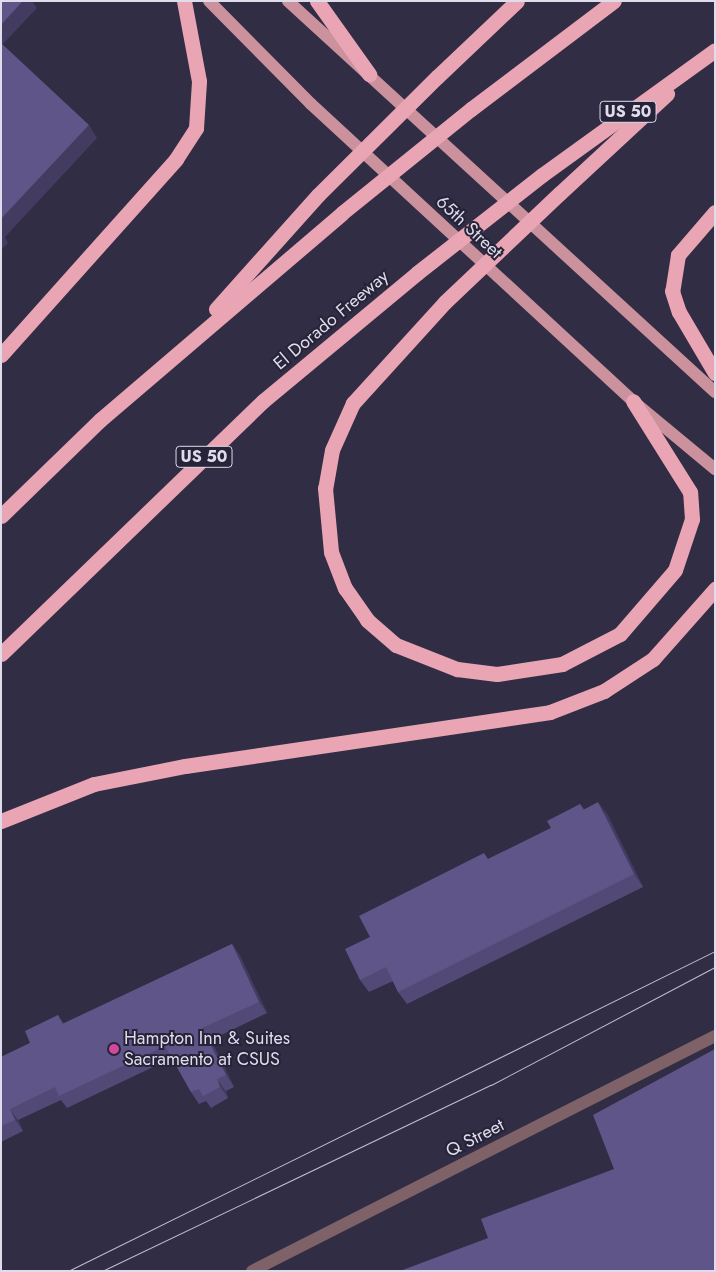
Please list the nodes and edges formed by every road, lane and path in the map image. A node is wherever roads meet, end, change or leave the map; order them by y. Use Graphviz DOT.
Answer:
graph roads {
  1 [pos="184,1"];
  2 [pos="209,1"];
  3 [pos="288,1"];
  4 [pos="317,1"];
  5 [pos="517,1"];
  6 [pos="614,1"];
  7 [pos="715,51"];
  8 [pos="368,74"];
  9 [pos="715,212"];
  10 [pos="182,348"];
  11 [pos="1,355"];
  12 [pos="715,373"];
  13 [pos="715,392"];
  14 [pos="632,401"];
  15 [pos="715,469"];
  16 [pos="1,516"];
  17 [pos="715,589"];
  18 [pos="1,654"];
  19 [pos="1,821"];
  20 [pos="715,1036"];
  21 [pos="252,1271"];
  1 -- 11 [label="highway"];
  2 -- 14 [label="main road, 65th Street"];
  3 -- 8 [label="main road"];
  4 -- 8 [label="highway"];
  5 -- 10 [label="highway, bridge"];
  6 -- 10 [label="highway, bridge"];
  7 -- 14 [label="highway, bridge"];
  7 -- 18 [label="highway, El Dorado Freeway / US 50, bridge"];
  8 -- 13 [label="main road"];
  9 -- 12 [label="highway"];
  10 -- 16 [label="highway"];
  14 -- 15 [label="main road, 65th Street"];
  17 -- 19 [label="highway"];
  20 -- 21 [label="street, Q Street"];
}
